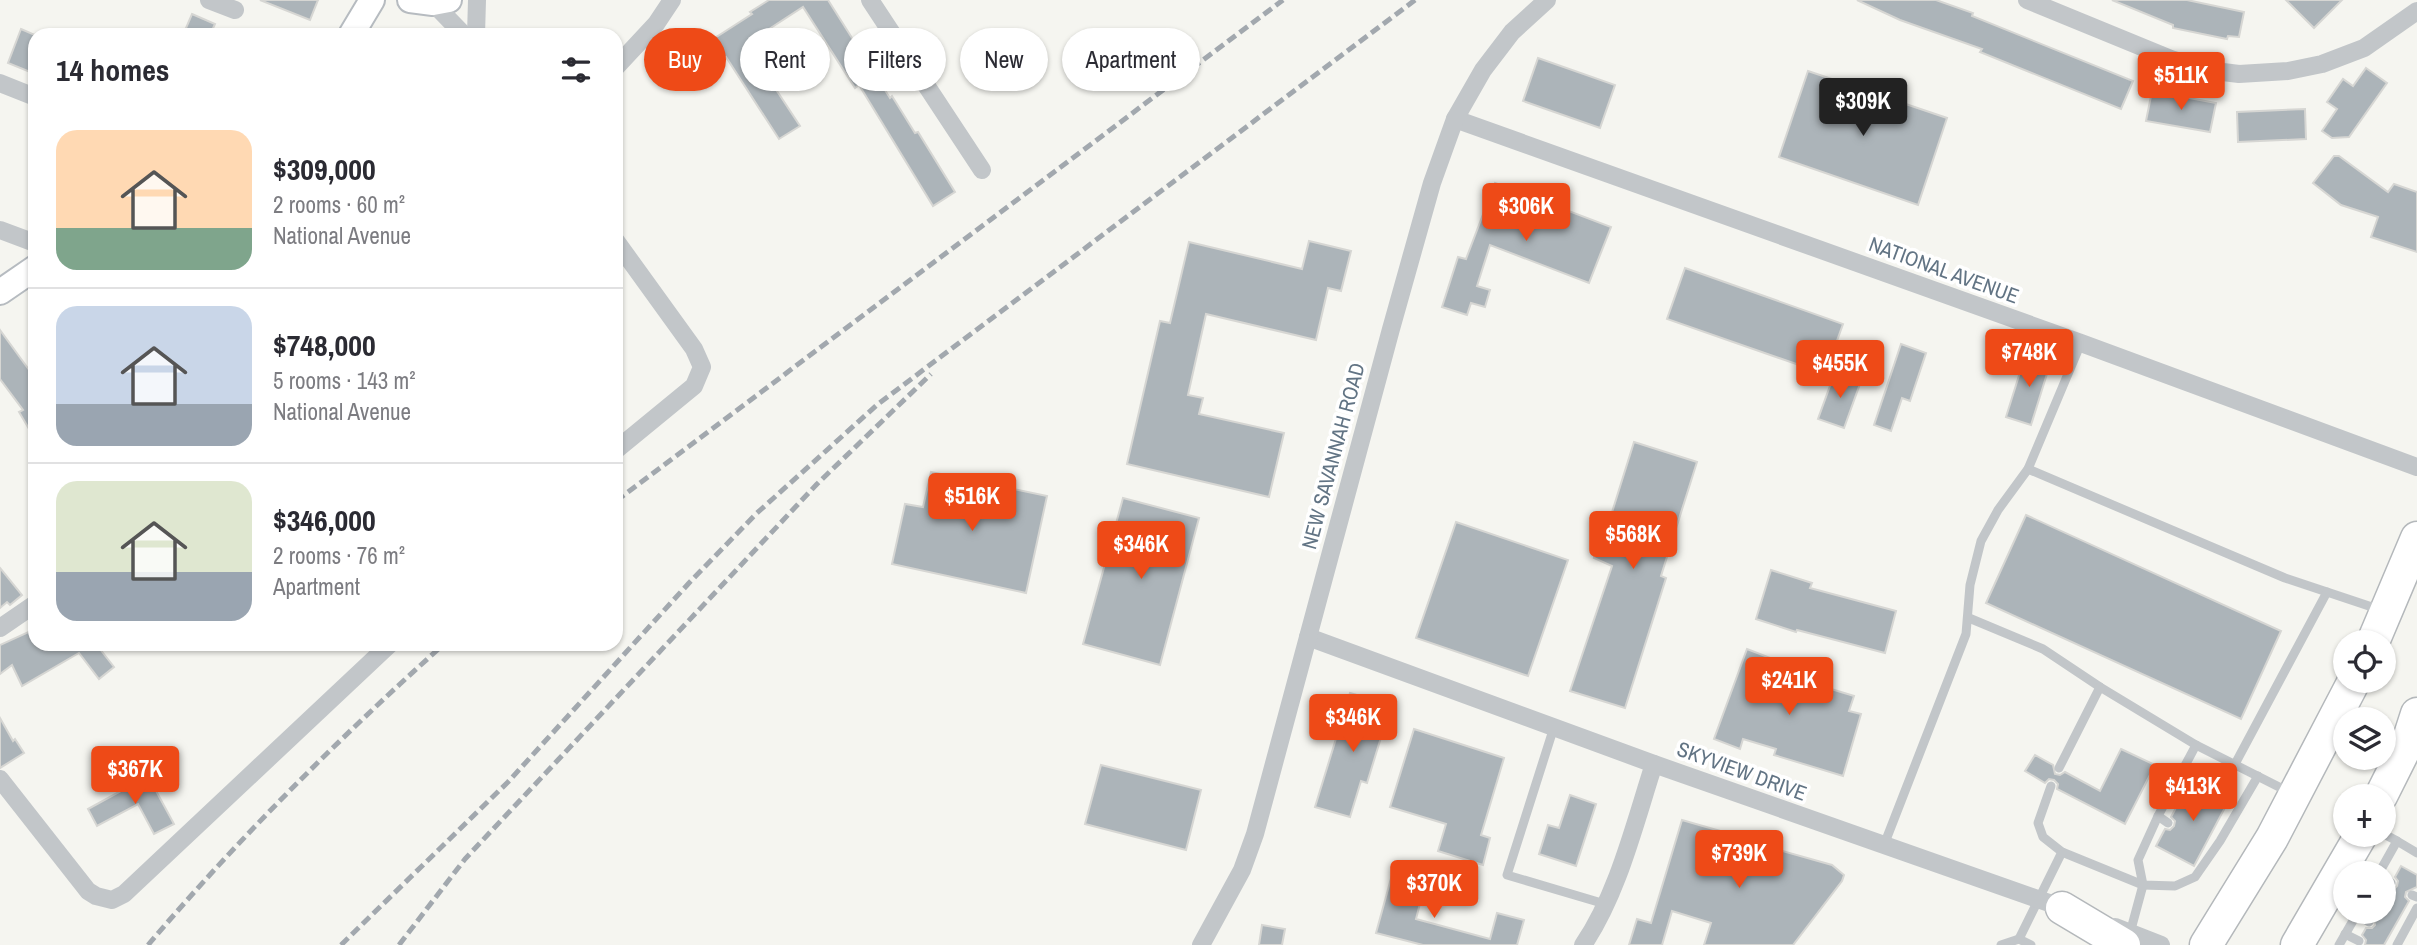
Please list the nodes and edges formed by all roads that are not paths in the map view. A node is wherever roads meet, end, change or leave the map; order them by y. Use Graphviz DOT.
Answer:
graph roads {
  1 [pos="209,0"];
  2 [pos="372,0"];
  3 [pos="477,0"];
  4 [pos="672,0"];
  5 [pos="870,0"];
  6 [pos="1547,0"];
  7 [pos="2027,0"];
  8 [pos="431,1"];
  9 [pos="235,10"];
  10 [pos="2417,11"];
  11 [pos="355,28"];
  12 [pos="457,28"];
  13 [pos="476,28"];
  14 [pos="623,59"];
  15 [pos="0,83"];
  16 [pos="28,94"];
  17 [pos="1455,119"];
  18 [pos="982,170"];
  19 [pos="0,230"];
  20 [pos="28,240"];
  21 [pos="623,251"];
  22 [pos="28,273"];
  23 [pos="0,292"];
  24 [pos="2081,343"];
  25 [pos="623,444"];
  26 [pos="2417,467"];
  27 [pos="2028,469"];
  28 [pos="2417,538"];
  29 [pos="2327,592"];
  30 [pos="28,609"];
  31 [pos="2387,612"];
  32 [pos="1969,618"];
  33 [pos="0,628"];
  34 [pos="2379,630"];
  35 [pos="1308,637"];
  36 [pos="383,651"];
  37 [pos="2100,687"];
  38 [pos="2348,693"];
  39 [pos="2417,714"];
  40 [pos="1555,727"];
  41 [pos="2196,745"];
  42 [pos="1654,764"];
  43 [pos="2235,764"];
  44 [pos="2059,768"];
  45 [pos="2258,776"];
  46 [pos="0,779"];
  47 [pos="2387,784"];
  48 [pos="2051,786"];
  49 [pos="2170,793"];
  50 [pos="2295,795"];
  51 [pos="2181,798"];
  52 [pos="2158,816"];
  53 [pos="2219,820"];
  54 [pos="2168,823"];
  55 [pos="2230,825"];
  56 [pos="2398,841"];
  57 [pos="1884,845"];
  58 [pos="2354,847"];
  59 [pos="2062,852"];
  60 [pos="2417,853"];
  61 [pos="2386,861"];
  62 [pos="2143,885"];
  63 [pos="1605,904"];
  64 [pos="2051,904"];
  65 [pos="2417,908"];
  66 [pos="2401,915"];
  67 [pos="2410,921"];
  68 [pos="2351,924"];
  69 [pos="2345,934"];
  70 [pos="2390,934"];
  71 [pos="2019,939"];
  72 [pos="2127,939"];
  73 [pos="2358,941"];
  74 [pos="2399,942"];
  75 [pos="1201,945"];
  76 [pos="1583,945"];
  77 [pos="2001,945"];
  78 [pos="2031,945"];
  79 [pos="2161,945"];
  80 [pos="2206,945"];
  81 [pos="2297,945"];
  82 [pos="2339,945"];
  1 -- 9 [label="street"];
  2 -- 11 [label="main road"];
  3 -- 13 [label="street"];
  4 -- 14 [label="street"];
  5 -- 18 [label="street"];
  6 -- 17 [label="street, NEW SAVANNAH ROAD"];
  7 -- 10 [label="street"];
  8 -- 12 [label="street"];
  15 -- 16 [label="street"];
  17 -- 24 [label="street, NATIONAL AVENUE"];
  17 -- 35 [label="street, NEW SAVANNAH ROAD"];
  19 -- 20 [label="street"];
  21 -- 25 [label="street"];
  22 -- 23 [label="main road"];
  24 -- 26 [label="street, NATIONAL AVENUE"];
  24 -- 27 [label="lane"];
  27 -- 29 [label="lane"];
  27 -- 32 [label="lane"];
  28 -- 31 [label="highway"];
  29 -- 31 [label="lane"];
  29 -- 43 [label="lane"];
  30 -- 33 [label="street"];
  31 -- 34 [label="highway"];
  32 -- 37 [label="lane"];
  32 -- 57 [label="lane"];
  35 -- 40 [label="street, SKYVIEW DRIVE"];
  35 -- 75 [label="street, NEW SAVANNAH ROAD"];
  36 -- 46 [label="street"];
  37 -- 41 [label="lane"];
  37 -- 44 [label="lane"];
  38 -- 50 [label="highway"];
  39 -- 47 [label="highway"];
  40 -- 42 [label="street, SKYVIEW DRIVE"];
  40 -- 63 [label="lane"];
  41 -- 43 [label="lane"];
  41 -- 49 [label="lane"];
  42 -- 57 [label="street, SKYVIEW DRIVE"];
  42 -- 63 [label="street"];
  43 -- 45 [label="lane"];
  45 -- 50 [label="lane"];
  45 -- 55 [label="lane"];
  48 -- 59 [label="lane"];
  49 -- 51 [label="lane"];
  49 -- 52 [label="lane"];
  50 -- 80 [label="highway"];
  52 -- 54 [label="lane"];
  52 -- 62 [label="lane"];
  53 -- 55 [label="lane"];
  55 -- 62 [label="lane"];
  56 -- 60 [label="lane"];
  56 -- 61 [label="lane"];
  57 -- 64 [label="street, SKYVIEW DRIVE"];
  58 -- 81 [label="highway"];
  59 -- 62 [label="lane"];
  59 -- 64 [label="lane"];
  62 -- 72 [label="lane"];
  63 -- 76 [label="street"];
  64 -- 71 [label="lane"];
  64 -- 72 [label="highway"];
  65 -- 67 [label="lane"];
  66 -- 67 [label="lane"];
  67 -- 74 [label="lane"];
  68 -- 69 [label="lane"];
  69 -- 73 [label="lane"];
  69 -- 82 [label="lane"];
  70 -- 74 [label="lane"];
  71 -- 77 [label="lane"];
  71 -- 78 [label="lane"];
  72 -- 79 [label="street"];
}
